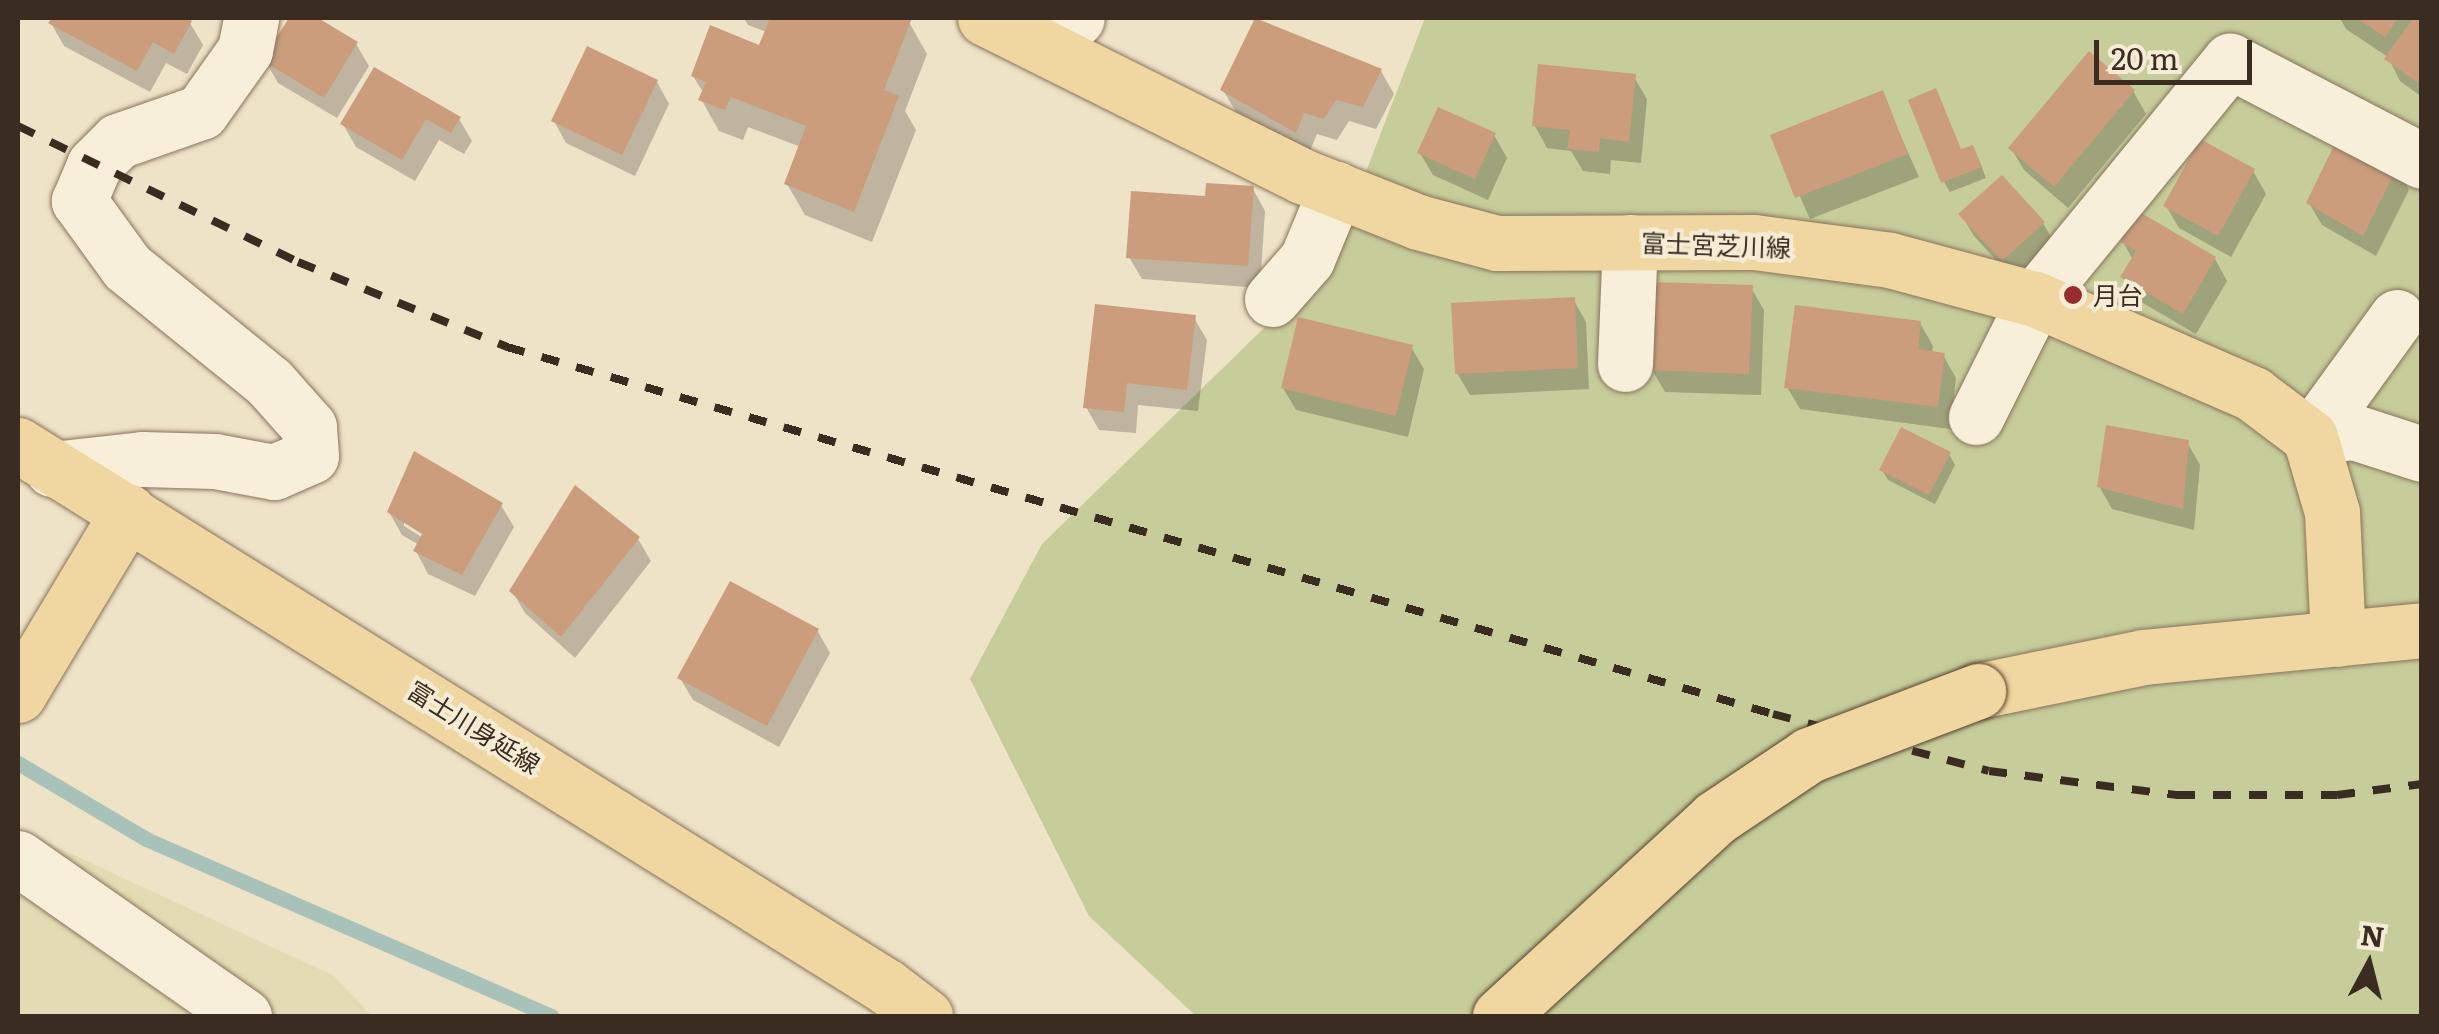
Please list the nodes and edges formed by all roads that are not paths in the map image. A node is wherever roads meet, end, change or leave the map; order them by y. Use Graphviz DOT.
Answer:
graph roads {
  1 [pos="251,18"];
  2 [pos="985,18"];
  3 [pos="1062,33"];
  4 [pos="2228,39"];
  5 [pos="2360,127"];
  6 [pos="2422,130"];
  7 [pos="2422,161"];
  8 [pos="1336,190"];
  9 [pos="1630,242"];
  10 [pos="1272,299"];
  11 [pos="2035,299"];
  12 [pos="2397,317"];
  13 [pos="1625,364"];
  14 [pos="1976,418"];
  15 [pos="2310,437"];
  16 [pos="2422,454"];
  17 [pos="35,457"];
  18 [pos="128,512"];
  19 [pos="2422,630"];
  20 [pos="2338,639"];
  21 [pos="22,686"];
  22 [pos="18,858"];
  23 [pos="244,1016"];
  24 [pos="925,1016"];
  25 [pos="1500,1016"];
  1 -- 17 [label="street"];
  2 -- 3 [label="main road, 富士宮芝川線"];
  3 -- 8 [label="main road, 富士宮芝川線"];
  4 -- 5 [label="street"];
  4 -- 11 [label="street"];
  5 -- 6 [label="street"];
  5 -- 7 [label="street"];
  8 -- 9 [label="main road, 富士宮芝川線"];
  8 -- 10 [label="street"];
  9 -- 11 [label="main road, 富士宮芝川線"];
  9 -- 13 [label="street"];
  11 -- 14 [label="street"];
  11 -- 15 [label="main road, 富士宮芝川線"];
  12 -- 15 [label="street"];
  15 -- 16 [label="street"];
  15 -- 20 [label="main road"];
  17 -- 18 [label="main road, 富士川身延線"];
  18 -- 21 [label="main road"];
  18 -- 24 [label="main road, 富士川身延線"];
  19 -- 20 [label="main road"];
  20 -- 25 [label="main road, bridge"];
  22 -- 23 [label="street"];
}
